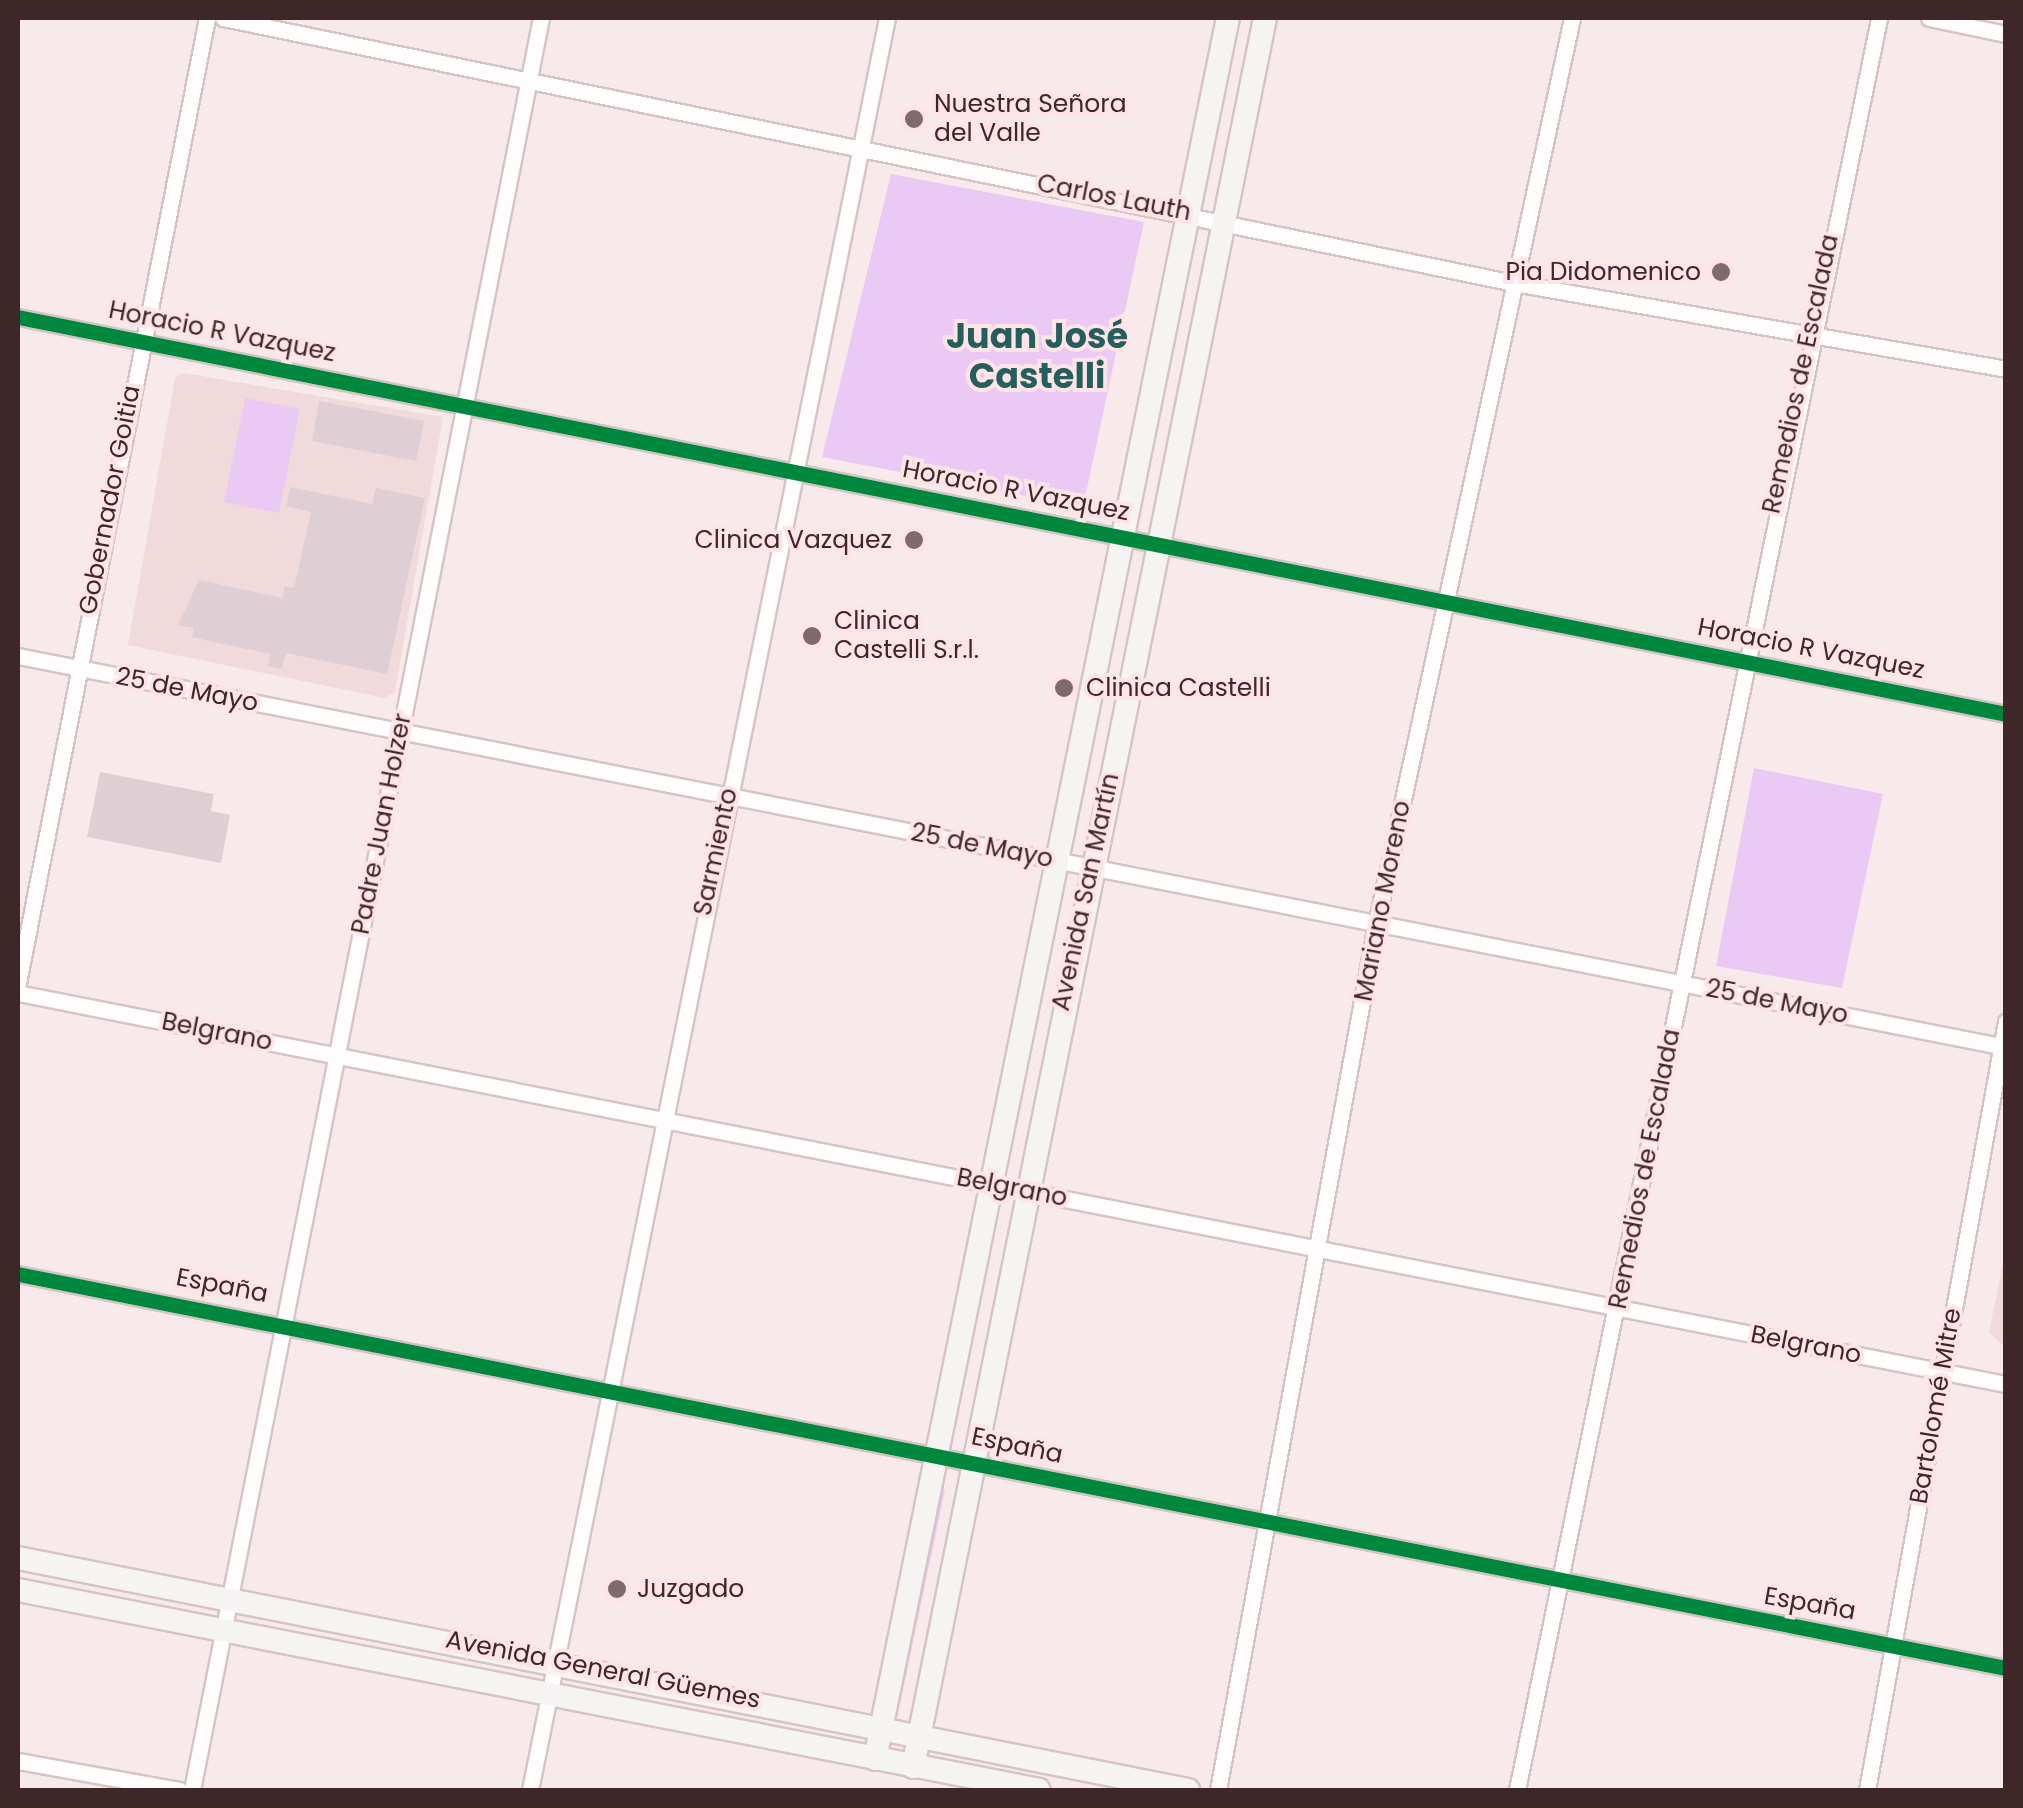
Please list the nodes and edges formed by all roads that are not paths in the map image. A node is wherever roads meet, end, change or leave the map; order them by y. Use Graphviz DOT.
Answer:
graph roads {
  1 [pos="206,18"];
  2 [pos="224,18"];
  3 [pos="541,18"];
  4 [pos="886,18"];
  5 [pos="1228,18"];
  6 [pos="1265,18"];
  7 [pos="1572,18"];
  8 [pos="1879,18"];
  9 [pos="1929,18"];
  10 [pos="2006,34"];
  11 [pos="528,81"];
  12 [pos="860,148"];
  13 [pos="1189,212"];
  14 [pos="1223,221"];
  15 [pos="1514,283"];
  16 [pos="18,317"];
  17 [pos="1808,334"];
  18 [pos="140,342"];
  19 [pos="2006,369"];
  20 [pos="464,406"];
  21 [pos="794,472"];
  22 [pos="1120,536"];
  23 [pos="1158,544"];
  24 [pos="1444,602"];
  25 [pos="18,656"];
  26 [pos="1742,661"];
  27 [pos="78,668"];
  28 [pos="2006,714"];
  29 [pos="400,732"];
  30 [pos="728,796"];
  31 [pos="1059,861"];
  32 [pos="1092,868"];
  33 [pos="1376,924"];
  34 [pos="18,983"];
  35 [pos="1681,984"];
  36 [pos="18,993"];
  37 [pos="2006,1021"];
  38 [pos="2003,1047"];
  39 [pos="336,1056"];
  40 [pos="660,1119"];
  41 [pos="987,1184"];
  42 [pos="1022,1190"];
  43 [pos="1318,1249"];
  44 [pos="18,1274"];
  45 [pos="1618,1308"];
  46 [pos="283,1323"];
  47 [pos="1942,1372"];
  48 [pos="2006,1384"];
  49 [pos="608,1392"];
  50 [pos="934,1454"];
  51 [pos="971,1462"];
  52 [pos="1267,1526"];
  53 [pos="18,1558"];
  54 [pos="1560,1586"];
  55 [pos="18,1590"];
  56 [pos="229,1598"];
  57 [pos="224,1630"];
  58 [pos="1893,1644"];
  59 [pos="556,1660"];
  60 [pos="2006,1668"];
  61 [pos="551,1688"];
  62 [pos="880,1726"];
  63 [pos="918,1733"];
  64 [pos="875,1759"];
  65 [pos="18,1761"];
  66 [pos="913,1767"];
  67 [pos="178,1790"];
  68 [pos="192,1790"];
  69 [pos="530,1790"];
  70 [pos="1040,1790"];
  71 [pos="1188,1790"];
  72 [pos="1218,1790"];
  73 [pos="1517,1790"];
  74 [pos="1867,1790"];
  1 -- 18 [label="street, Gobernador Goitia"];
  2 -- 11 [label="street, Carlos Lauth"];
  3 -- 11 [label="street, Padre Juan Holzer"];
  4 -- 12 [label="street, Sarmiento"];
  5 -- 13 [label="main road, Avenida San Martín"];
  6 -- 14 [label="main road, Avenida San Martín"];
  7 -- 15 [label="street, Mariano Moreno"];
  8 -- 17 [label="street, Remedios de Escalada"];
  9 -- 10 [label="street"];
  11 -- 12 [label="street, Carlos Lauth"];
  11 -- 20 [label="street, Padre Juan Holzer"];
  12 -- 13 [label="street, Carlos Lauth"];
  12 -- 21 [label="street, Sarmiento"];
  13 -- 14 [label="street, Carlos Lauth"];
  13 -- 22 [label="main road, Avenida San Martín"];
  14 -- 15 [label="street, Carlos Lauth"];
  14 -- 23 [label="main road, Avenida San Martín"];
  15 -- 17 [label="street, Carlos Lauth"];
  15 -- 24 [label="street, Mariano Moreno"];
  16 -- 18 [label="street, Horacio R Vazquez"];
  17 -- 19 [label="street, Carlos Lauth"];
  17 -- 26 [label="street, Remedios de Escalada"];
  18 -- 20 [label="street, Horacio R Vazquez"];
  18 -- 27 [label="street, Gobernador Goitia"];
  20 -- 21 [label="street, Horacio R Vazquez"];
  20 -- 29 [label="street, Padre Juan Holzer"];
  21 -- 22 [label="street, Horacio R Vazquez"];
  21 -- 30 [label="street, Sarmiento"];
  22 -- 23 [label="street, Horacio R Vazquez"];
  22 -- 31 [label="main road, Avenida San Martín"];
  23 -- 24 [label="street, Horacio R Vazquez"];
  23 -- 32 [label="main road, Avenida San Martín"];
  24 -- 26 [label="street, Horacio R Vazquez"];
  24 -- 33 [label="street, Mariano Moreno"];
  25 -- 27 [label="street, 25 de Mayo"];
  26 -- 28 [label="street, Horacio R Vazquez"];
  26 -- 35 [label="street, Remedios de Escalada"];
  27 -- 29 [label="street, 25 de Mayo"];
  27 -- 34 [label="street, Gobernador Goitia"];
  29 -- 30 [label="street, 25 de Mayo"];
  29 -- 39 [label="street, Padre Juan Holzer"];
  30 -- 31 [label="street, 25 de Mayo"];
  30 -- 40 [label="street, Sarmiento"];
  31 -- 32 [label="street, 25 de Mayo"];
  31 -- 41 [label="main road, Avenida San Martín"];
  32 -- 33 [label="street, 25 de Mayo"];
  32 -- 42 [label="main road, Avenida San Martín"];
  33 -- 35 [label="street, 25 de Mayo"];
  33 -- 43 [label="street, Mariano Moreno"];
  35 -- 38 [label="street, 25 de Mayo"];
  35 -- 45 [label="street, Remedios de Escalada"];
  36 -- 39 [label="street, Belgrano"];
  37 -- 38 [label="street, Bartolomé Mitre"];
  38 -- 47 [label="street, Bartolomé Mitre"];
  39 -- 40 [label="street, Belgrano"];
  39 -- 46 [label="street, Padre Juan Holzer"];
  40 -- 41 [label="street, Belgrano"];
  40 -- 49 [label="street, Sarmiento"];
  41 -- 42 [label="street, Belgrano"];
  41 -- 50 [label="main road, Avenida San Martín"];
  42 -- 43 [label="street, Belgrano"];
  42 -- 51 [label="main road, Avenida San Martín"];
  43 -- 45 [label="street, Belgrano"];
  43 -- 52 [label="street, Mariano Moreno"];
  44 -- 46 [label="street, España"];
  45 -- 47 [label="street, Belgrano"];
  45 -- 54 [label="street, Remedios de Escalada"];
  46 -- 49 [label="street, España"];
  46 -- 56 [label="street, Padre Juan Holzer"];
  47 -- 48 [label="street, Belgrano"];
  47 -- 58 [label="street, Bartolomé Mitre"];
  49 -- 50 [label="street, España"];
  49 -- 59 [label="street, Sarmiento"];
  50 -- 51 [label="street, España"];
  50 -- 62 [label="main road, Avenida San Martín"];
  51 -- 52 [label="street, España"];
  51 -- 63 [label="main road, Avenida San Martín"];
  52 -- 54 [label="street, España"];
  52 -- 72 [label="street, Mariano Moreno"];
  53 -- 56 [label="main road, Avenida General Güemes"];
  54 -- 58 [label="street, España"];
  54 -- 73 [label="street, Remedios de Escalada"];
  55 -- 57 [label="main road, Avenida General Güemes"];
  56 -- 57 [label="street, Padre Juan Holzer"];
  56 -- 59 [label="main road, Avenida General Güemes"];
  57 -- 61 [label="main road, Avenida General Güemes"];
  57 -- 68 [label="street, Padre Juan Holzer"];
  58 -- 60 [label="street, España"];
  58 -- 74 [label="street, Bartolomé Mitre"];
  59 -- 61 [label="street, Sarmiento"];
  59 -- 62 [label="main road, Avenida General Güemes"];
  61 -- 64 [label="main road, Avenida General Güemes"];
  61 -- 69 [label="street, Sarmiento"];
  62 -- 63 [label="main road, Avenida General Güemes"];
  62 -- 64 [label="main road, Avenida San Martín"];
  63 -- 66 [label="main road, Avenida San Martín"];
  63 -- 71 [label="main road, Avenida General Güemes"];
  64 -- 66 [label="main road, Avenida General Güemes"];
  65 -- 67 [label="street"];
  66 -- 70 [label="main road, Avenida General Güemes"];
}
